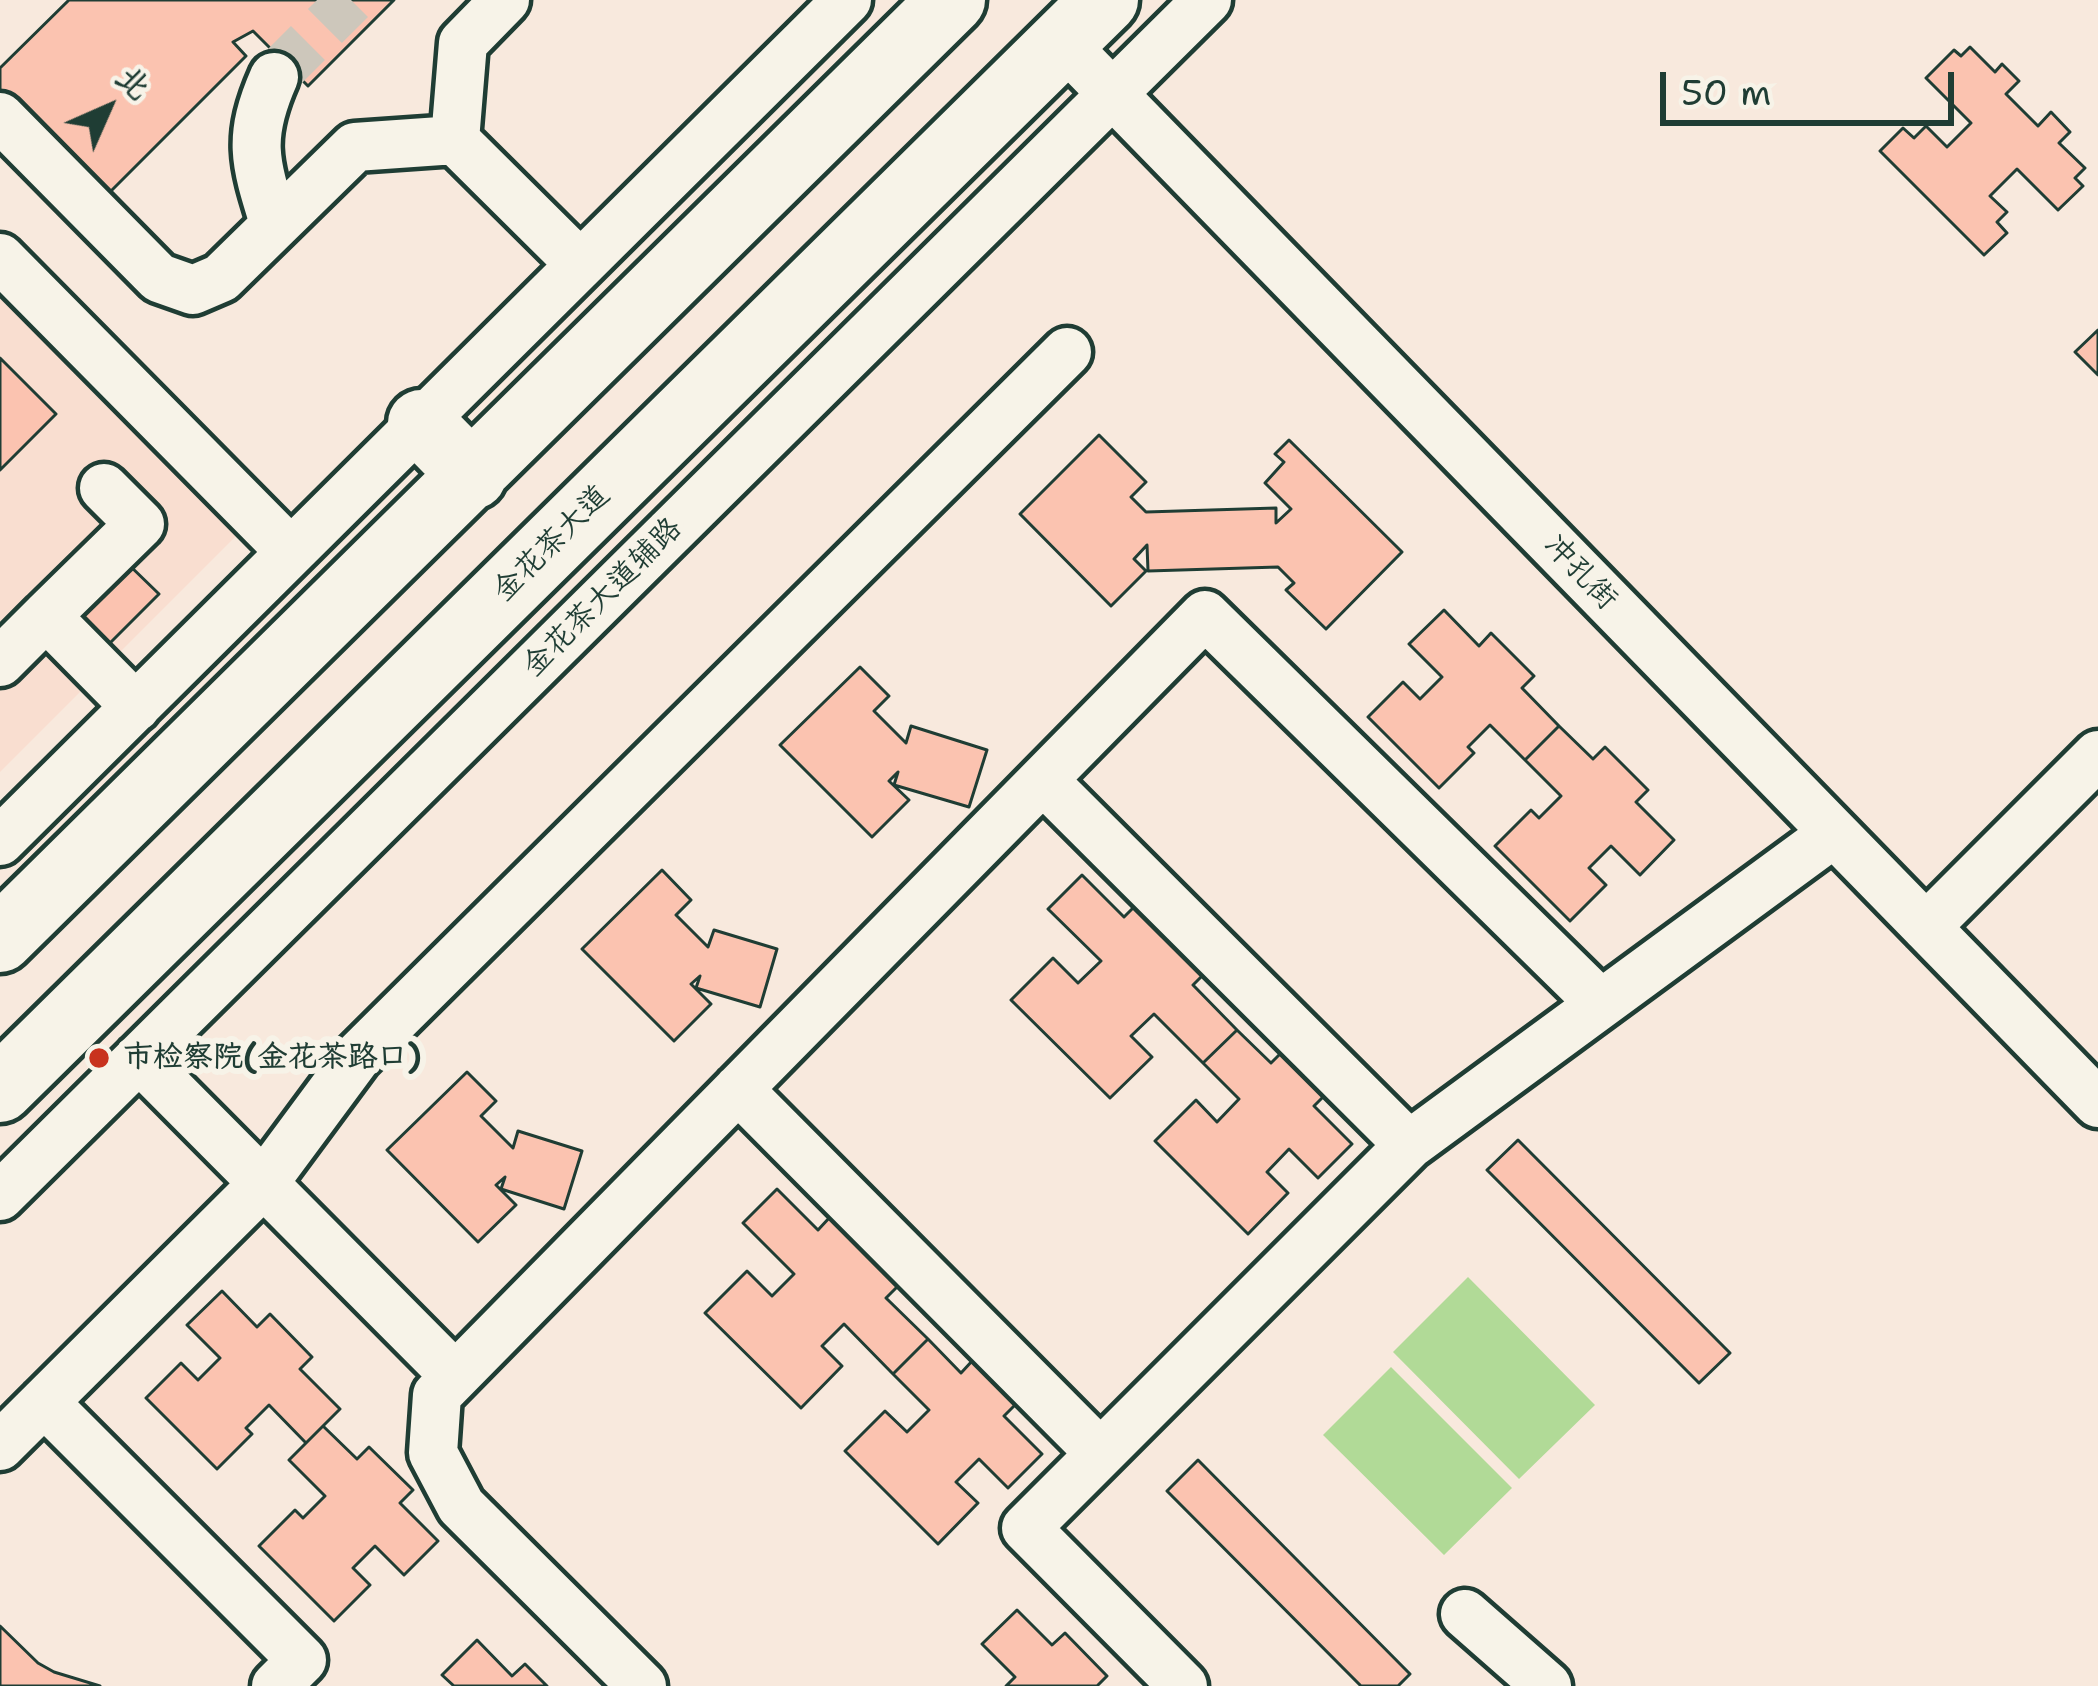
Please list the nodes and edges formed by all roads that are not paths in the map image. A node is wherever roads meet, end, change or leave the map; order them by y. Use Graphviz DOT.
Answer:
graph roads {
  1 [pos="505,0"];
  2 [pos="847,0"];
  3 [pos="952,0"];
  4 [pos="1207,0"];
  5 [pos="1083,21"];
  6 [pos="274,77"];
  7 [pos="1112,94"];
  8 [pos="0,117"];
  9 [pos="455,140"];
  10 [pos="274,223"];
  11 [pos="0,258"];
  12 [pos="580,265"];
  13 [pos="1067,352"];
  14 [pos="421,424"];
  15 [pos="473,476"];
  16 [pos="104,488"];
  17 [pos="291,552"];
  18 [pos="46,616"];
  19 [pos="0,662"];
  20 [pos="136,706"];
  21 [pos="2098,755"];
  22 [pos="1042,780"];
  23 [pos="1834,833"];
  24 [pos="0,841"];
  25 [pos="1926,927"];
  26 [pos="0,939"];
  27 [pos="1601,1004"];
  28 [pos="139,1058"];
  29 [pos="0,1089"];
  30 [pos="738,1089"];
  31 [pos="2098,1102"];
  32 [pos="1409,1144"];
  33 [pos="263,1184"];
  34 [pos="0,1196"];
  35 [pos="454,1376"];
  36 [pos="44,1402"];
  37 [pos="0,1446"];
  38 [pos="1100,1453"];
  39 [pos="1465,1615"];
  40 [pos="276,1686"];
  41 [pos="642,1686"];
  42 [pos="1183,1686"];
  43 [pos="1547,1686"];
  1 -- 9 [label="street"];
  2 -- 12 [label="street"];
  3 -- 15 [label="highway"];
  4 -- 7 [label="street, 金花茶大道辅路"];
  5 -- 7 [label="street, 冲孔街"];
  5 -- 29 [label="highway, 金花茶大道"];
  6 -- 10 [label="street"];
  7 -- 23 [label="street, 冲孔街"];
  7 -- 28 [label="street, 金花茶大道辅路"];
  8 -- 10 [label="street"];
  9 -- 10 [label="street"];
  9 -- 12 [label="street"];
  11 -- 17 [label="street"];
  12 -- 14 [label="street"];
  13 -- 33 [label="street"];
  14 -- 15 [label="highway"];
  14 -- 17 [label="street"];
  15 -- 26 [label="highway"];
  16 -- 18 [label="street"];
  17 -- 20 [label="street"];
  18 -- 19 [label="street"];
  18 -- 20 [label="street"];
  20 -- 24 [label="street"];
  21 -- 25 [label="street"];
  22 -- 27 [label="street"];
  22 -- 30 [label="street"];
  22 -- 32 [label="street"];
  23 -- 25 [label="street, 冲孔街"];
  23 -- 27 [label="street"];
  25 -- 31 [label="street, 冲孔街"];
  27 -- 32 [label="street"];
  28 -- 33 [label="street"];
  28 -- 34 [label="street, 金花茶大道辅路"];
  30 -- 35 [label="street"];
  30 -- 38 [label="street"];
  32 -- 38 [label="street"];
  33 -- 35 [label="street"];
  33 -- 36 [label="street"];
  35 -- 41 [label="street"];
  36 -- 37 [label="street"];
  36 -- 40 [label="street"];
  38 -- 42 [label="street"];
  39 -- 43 [label="street"];
}
